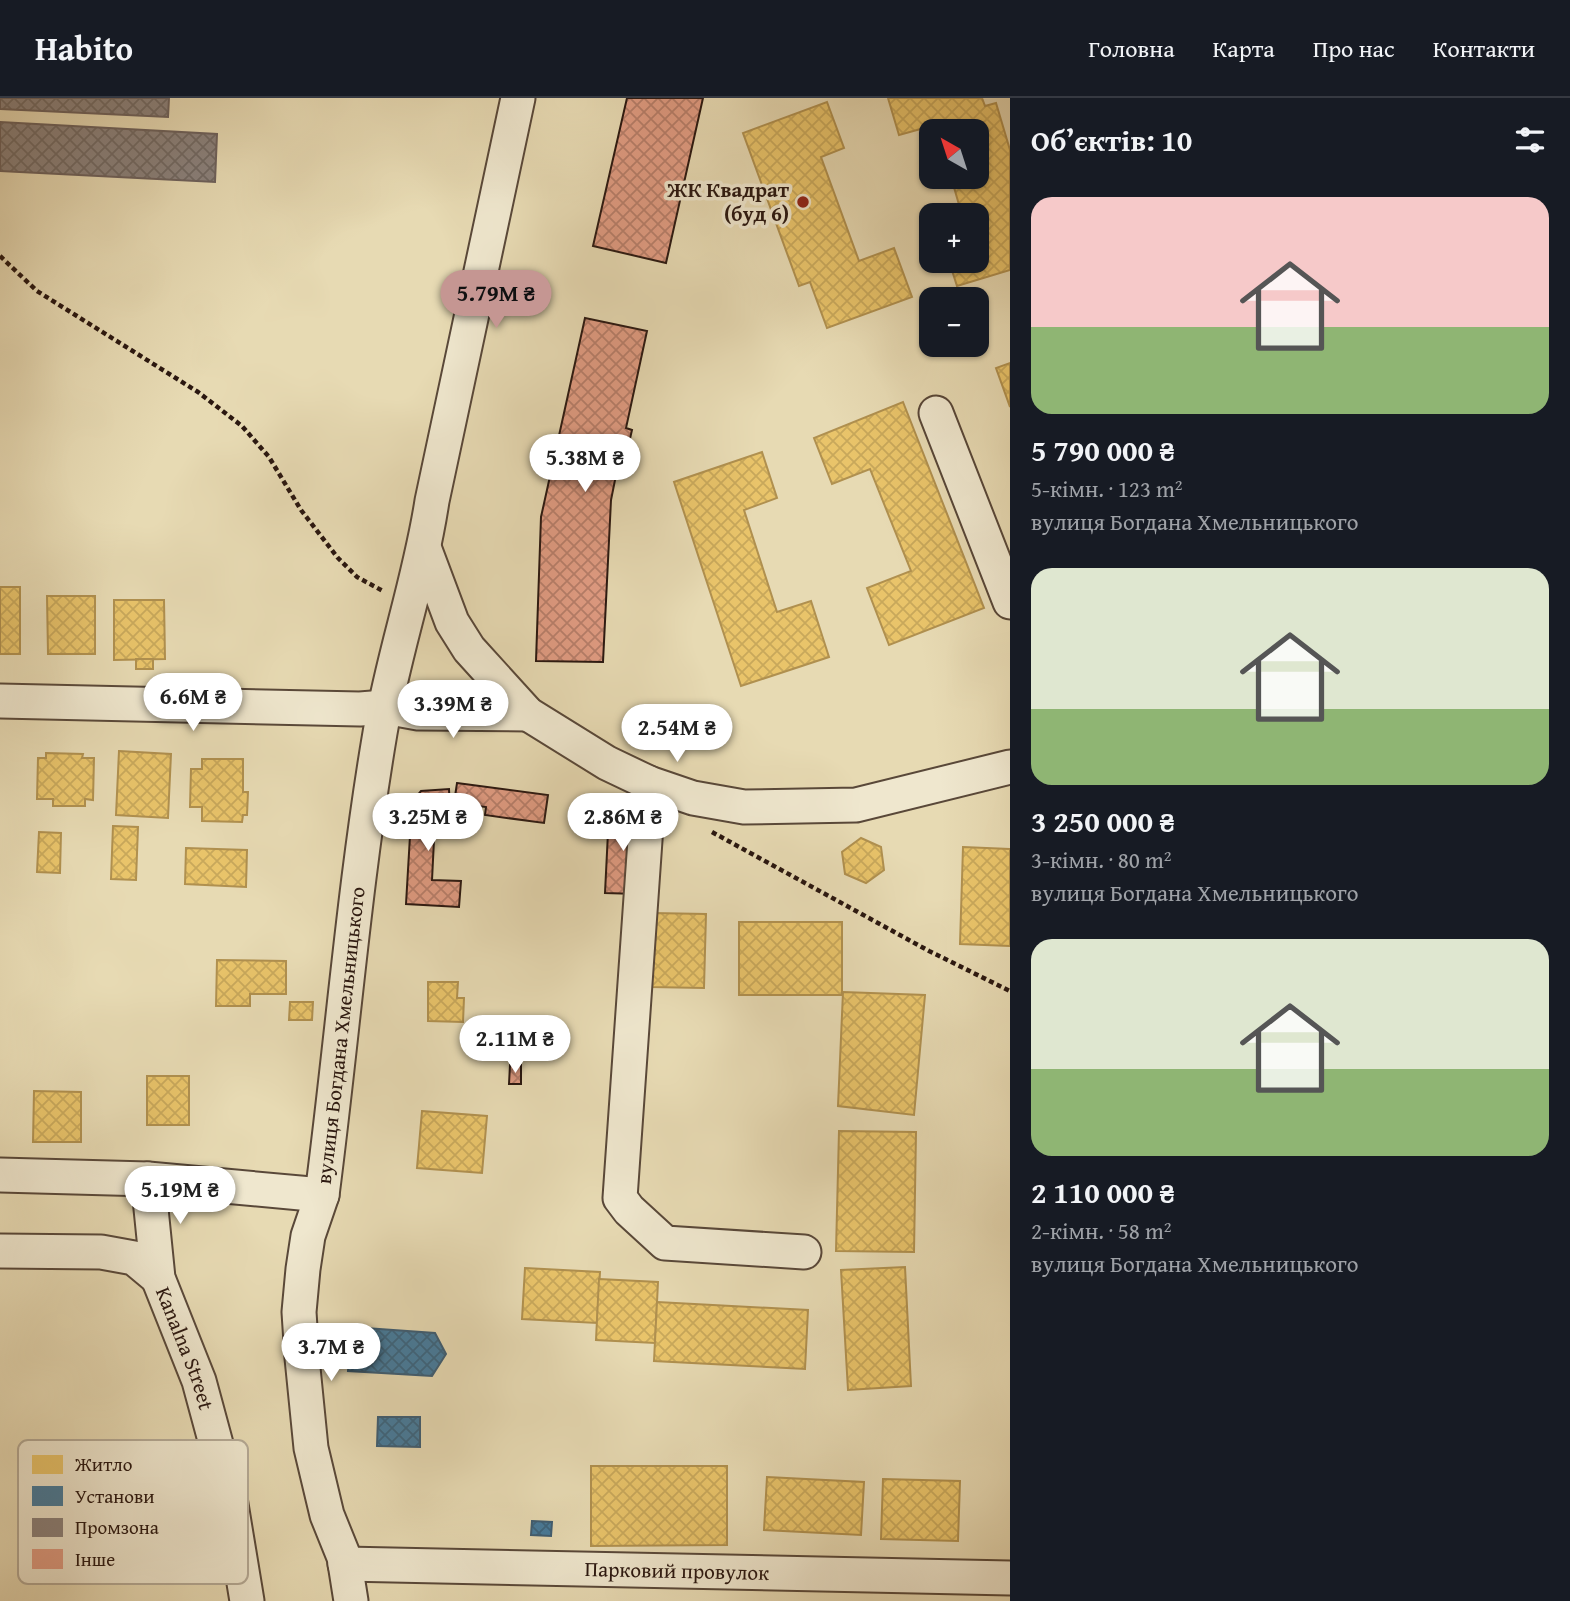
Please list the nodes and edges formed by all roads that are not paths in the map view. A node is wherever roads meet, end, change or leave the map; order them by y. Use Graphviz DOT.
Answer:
graph roads {
  1 [pos="518,99"];
  2 [pos="936,413"];
  3 [pos="425,550"];
  4 [pos="1010,603"];
  5 [pos="0,701"];
  6 [pos="385,707"];
  7 [pos="527,714"];
  8 [pos="1010,767"];
  9 [pos="649,783"];
  10 [pos="0,1175"];
  11 [pos="148,1179"];
  12 [pos="322,1195"];
  13 [pos="0,1251"];
  14 [pos="804,1252"];
  15 [pos="158,1278"];
  16 [pos="215,1440"];
  17 [pos="345,1564"];
  18 [pos="1010,1578"];
  19 [pos="351,1601"];
  1 -- 3 [label="street, вулиця Богдана Хмельницького"];
  2 -- 4 [label="street"];
  3 -- 6 [label="street, вулиця Богдана Хмельницького"];
  3 -- 7 [label="street"];
  5 -- 6 [label="street"];
  6 -- 7 [label="street"];
  6 -- 12 [label="street, вулиця Богдана Хмельницького"];
  7 -- 9 [label="street"];
  8 -- 9 [label="street"];
  9 -- 14 [label="street"];
  10 -- 11 [label="street"];
  11 -- 12 [label="street"];
  11 -- 15 [label="street, Kanalna Street"];
  12 -- 17 [label="street, вулиця Богдана Хмельницького"];
  13 -- 15 [label="street"];
  15 -- 16 [label="street, Kanalna Street"];
  17 -- 18 [label="street, Парковий провулок"];
  17 -- 19 [label="street, вулиця Богдана Хмельницького"];
}
